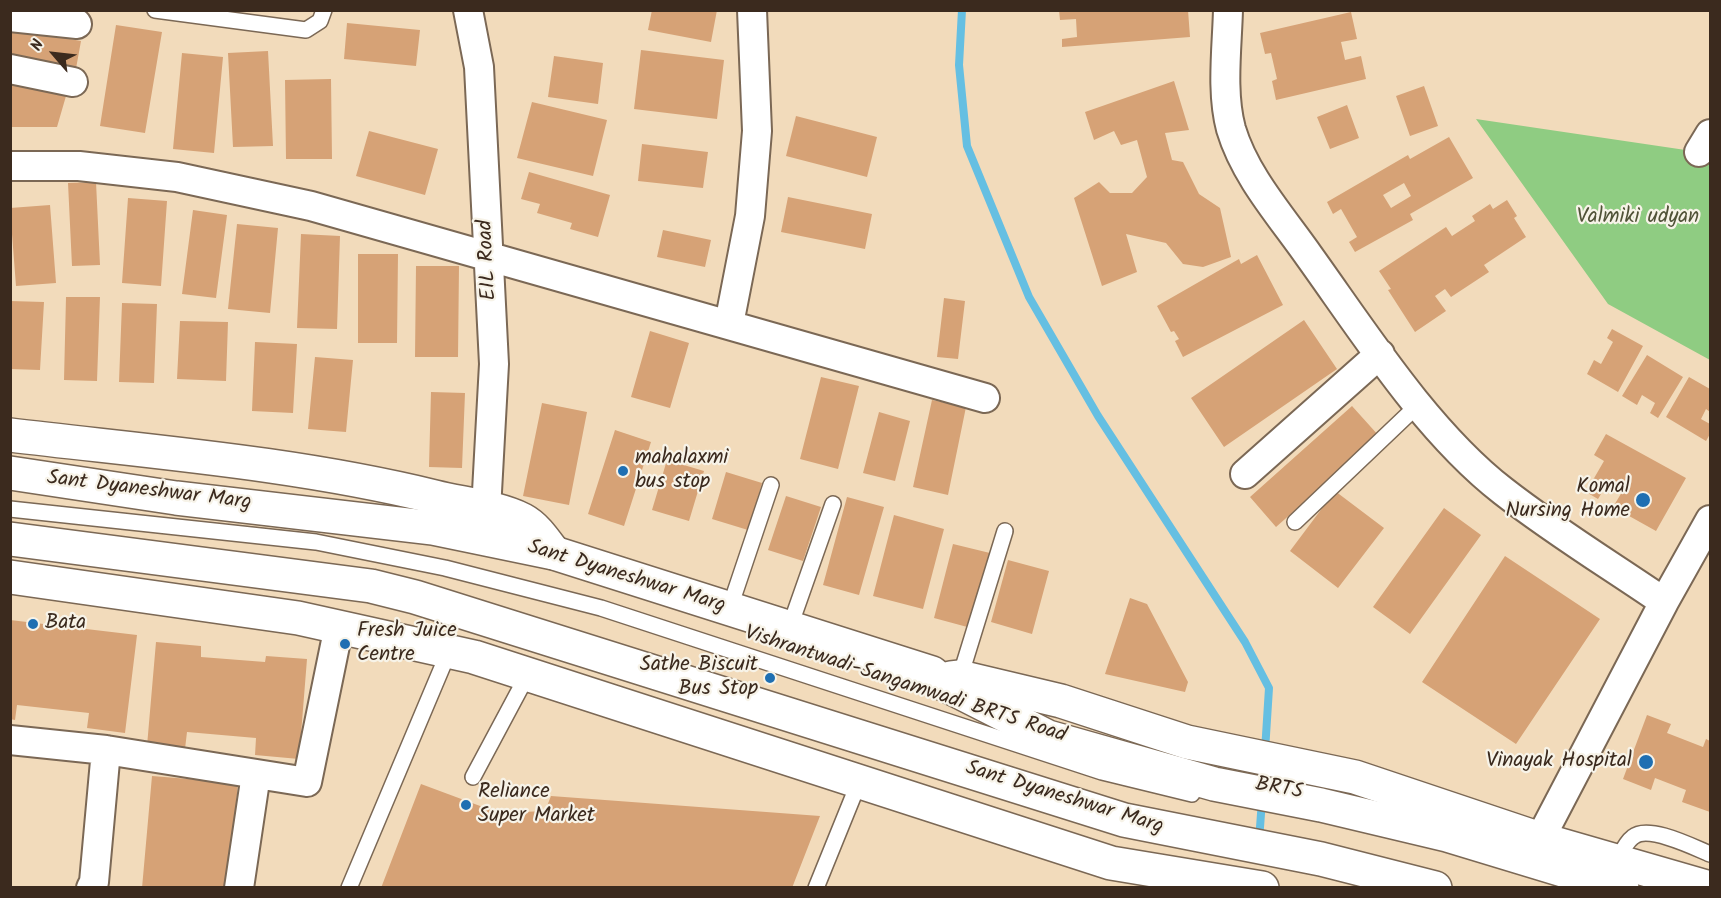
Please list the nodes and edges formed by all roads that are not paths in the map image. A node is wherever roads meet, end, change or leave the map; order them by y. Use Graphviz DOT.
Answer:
graph roads {
  1 [pos="155,10"];
  2 [pos="324,10"];
  3 [pos="468,10"];
  4 [pos="752,10"];
  5 [pos="1228,10"];
  6 [pos="10,17"];
  7 [pos="77,24"];
  8 [pos="10,69"];
  9 [pos="73,82"];
  10 [pos="10,166"];
  11 [pos="489,254"];
  12 [pos="729,324"];
  13 [pos="1380,354"];
  14 [pos="985,398"];
  15 [pos="1419,404"];
  16 [pos="10,435"];
  17 [pos="10,473"];
  18 [pos="1245,474"];
  19 [pos="771,485"];
  20 [pos="833,504"];
  21 [pos="10,509"];
  22 [pos="486,510"];
  23 [pos="1710,520"];
  24 [pos="1295,522"];
  25 [pos="1005,531"];
  26 [pos="10,539"];
  27 [pos="554,553"];
  28 [pos="10,577"];
  29 [pos="1664,602"];
  30 [pos="729,610"];
  31 [pos="339,626"];
  32 [pos="789,629"];
  33 [pos="449,651"];
  34 [pos="528,674"];
  35 [pos="953,681"];
  36 [pos="10,740"];
  37 [pos="106,750"];
  38 [pos="256,774"];
  39 [pos="473,777"];
  40 [pos="859,782"];
  41 [pos="1218,793"];
  42 [pos="1325,813"];
  43 [pos="1540,838"];
  44 [pos="1710,854"];
  45 [pos="1619,874"];
  46 [pos="91,888"];
  47 [pos="239,888"];
  48 [pos="349,888"];
  49 [pos="816,888"];
  50 [pos="1262,888"];
  51 [pos="1435,888"];
  52 [pos="1598,888"];
  53 [pos="1710,888"];
  1 -- 2 [label="lane"];
  3 -- 11 [label="street, EIL Road"];
  4 -- 12 [label="street"];
  5 -- 13 [label="street"];
  6 -- 7 [label="street"];
  8 -- 9 [label="street"];
  10 -- 11 [label="street"];
  11 -- 12 [label="street"];
  11 -- 22 [label="street, EIL Road"];
  12 -- 14 [label="street"];
  13 -- 15 [label="street"];
  13 -- 18 [label="street"];
  15 -- 24 [label="lane"];
  15 -- 29 [label="street"];
  16 -- 22 [label="main road"];
  17 -- 27 [label="main road, Sant Dyaneshwar Marg"];
  19 -- 30 [label="lane"];
  20 -- 32 [label="lane"];
  21 -- 41 [label="lane, Vishrantwadi-Sangamwadi BRTS Road"];
  22 -- 27 [label="main road"];
  23 -- 29 [label="street"];
  25 -- 35 [label="lane"];
  26 -- 51 [label="main road, Sant Dyaneshwar Marg"];
  27 -- 30 [label="main road, Sant Dyaneshwar Marg"];
  28 -- 31 [label="main road"];
  29 -- 43 [label="street"];
  30 -- 32 [label="main road, Sant Dyaneshwar Marg"];
  31 -- 33 [label="main road"];
  31 -- 38 [label="street"];
  32 -- 35 [label="main road, Sant Dyaneshwar Marg"];
  33 -- 34 [label="main road"];
  33 -- 48 [label="lane"];
  34 -- 39 [label="lane"];
  34 -- 40 [label="main road"];
  35 -- 41 [label="main road, Sant Dyaneshwar Marg"];
  35 -- 43 [label="main road"];
  36 -- 37 [label="street"];
  37 -- 38 [label="street"];
  37 -- 46 [label="street"];
  38 -- 47 [label="street"];
  40 -- 49 [label="lane"];
  40 -- 50 [label="main road"];
  41 -- 42 [label="main road, Sant Dyaneshwar Marg"];
  42 -- 45 [label="main road"];
  42 -- 52 [label="lane"];
  43 -- 45 [label="main road"];
  44 -- 45 [label="lane"];
  45 -- 53 [label="main road"];
}
